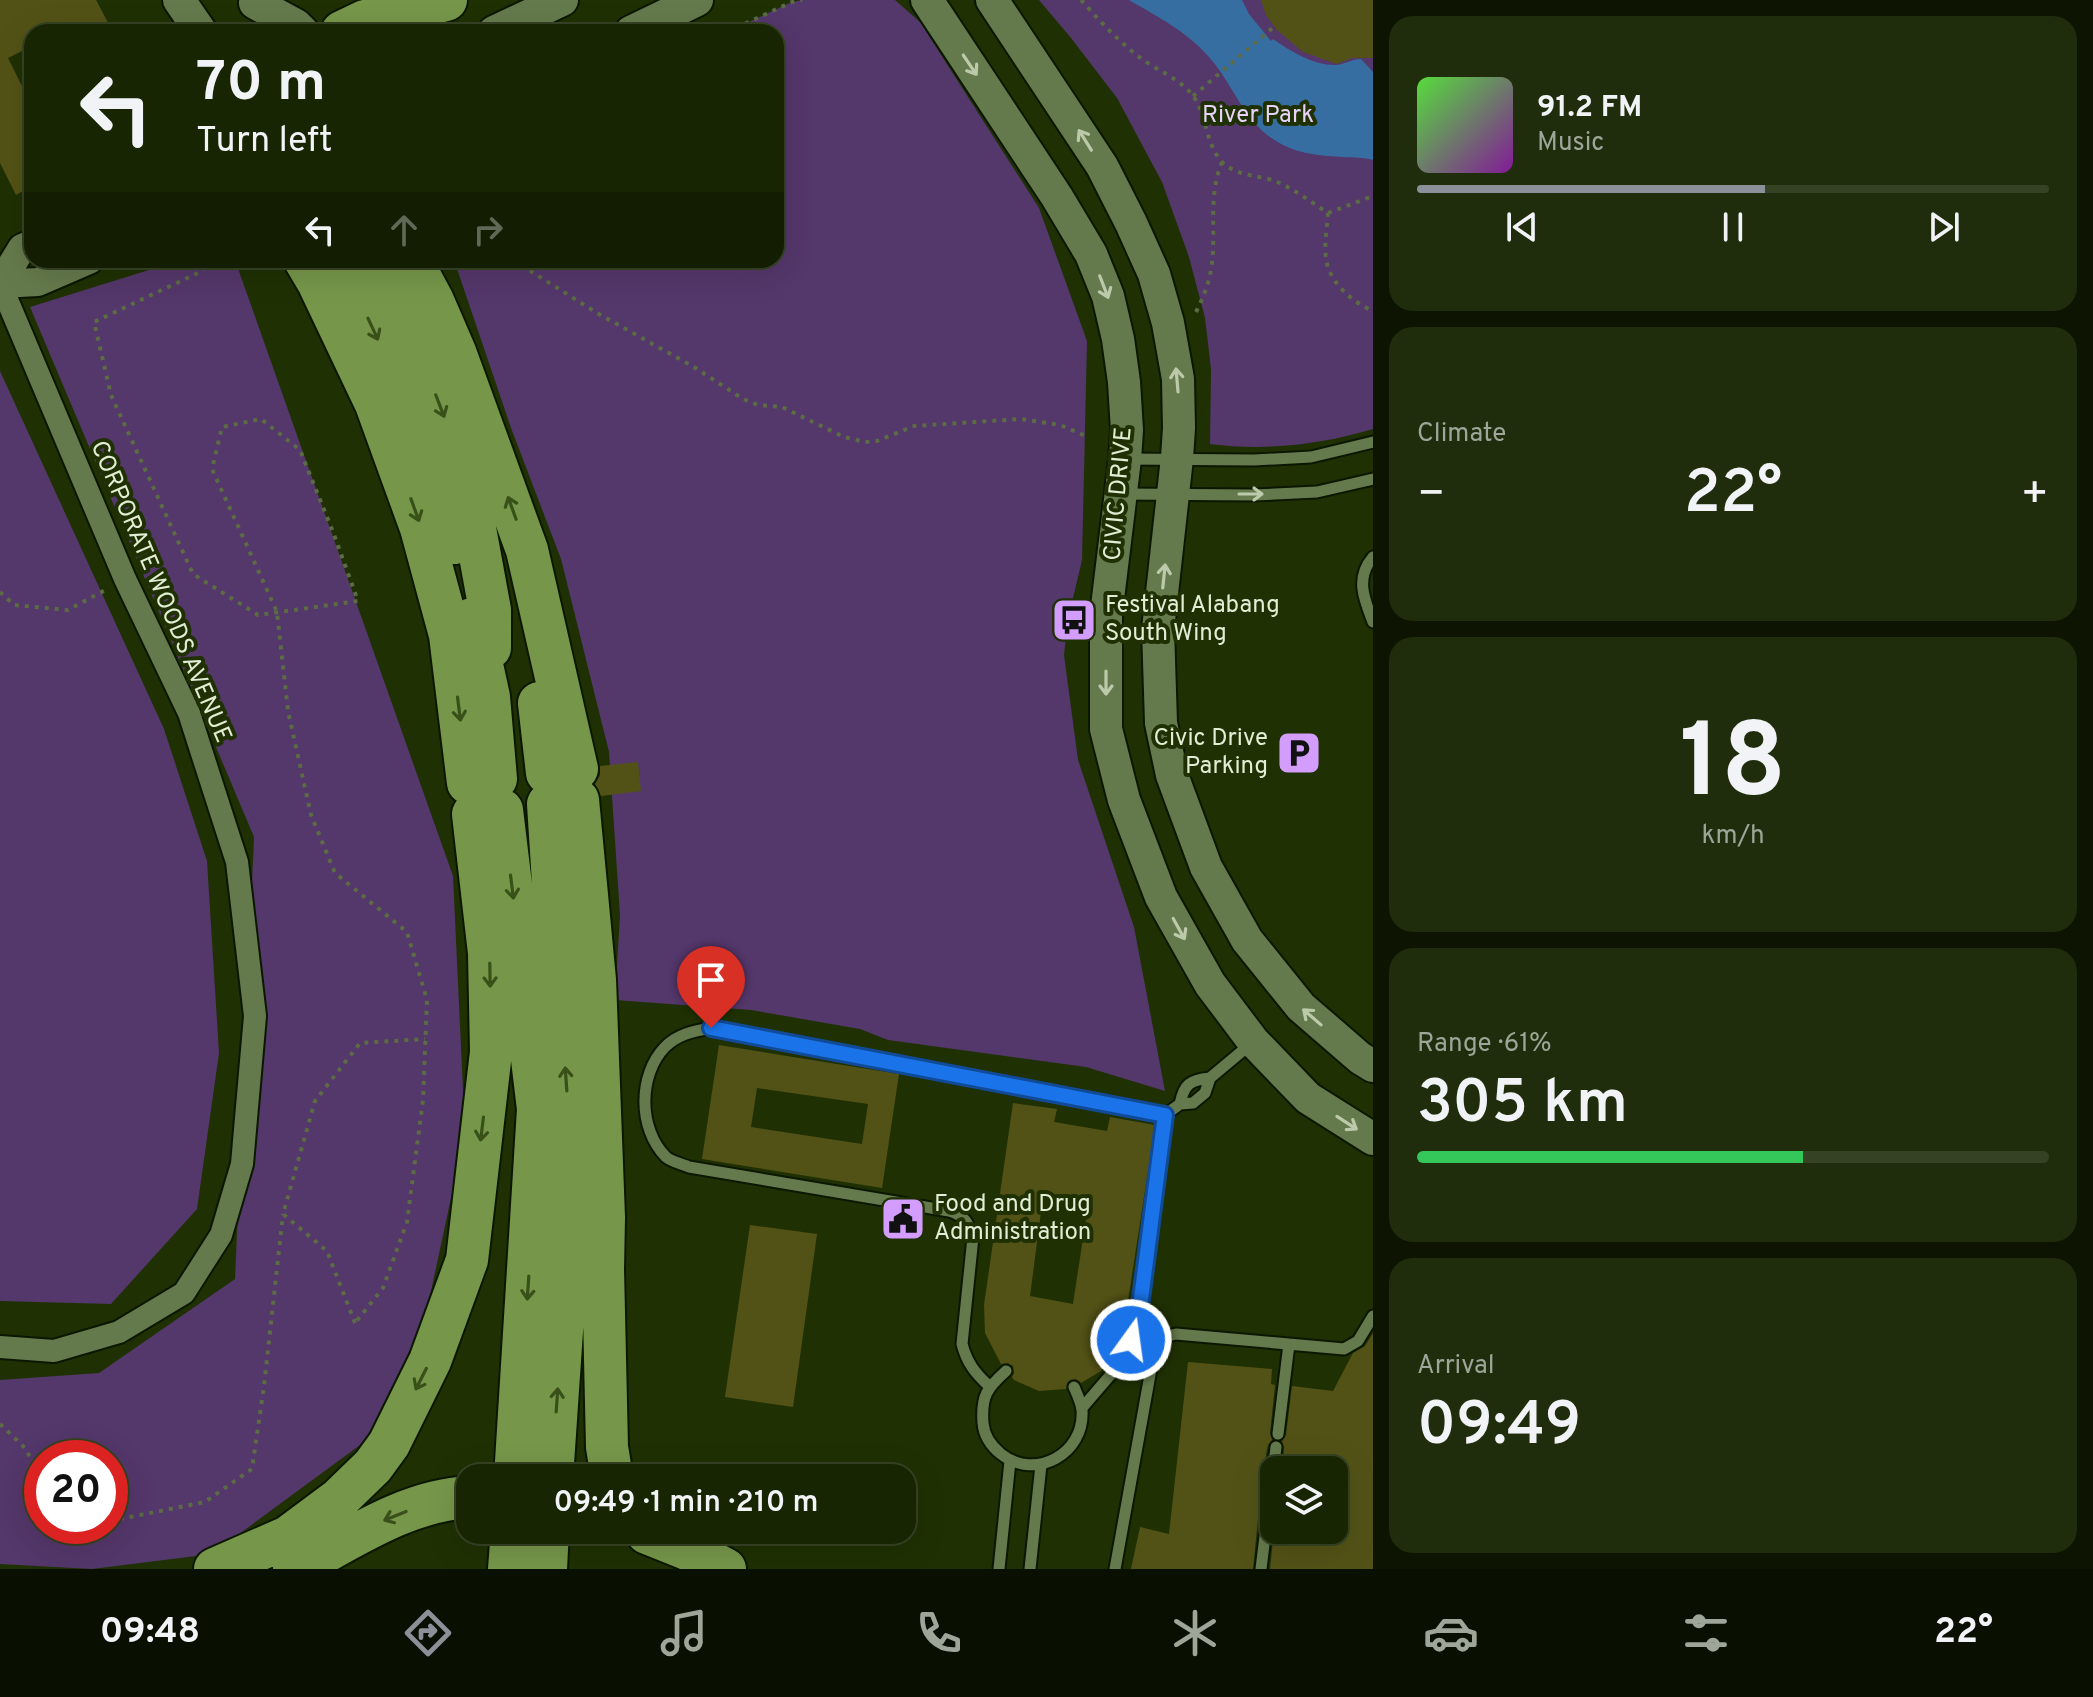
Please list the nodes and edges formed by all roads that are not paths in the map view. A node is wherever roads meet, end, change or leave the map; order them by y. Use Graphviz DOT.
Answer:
graph roads {
  1 [pos="172,0"];
  2 [pos="179,0"];
  3 [pos="446,0"];
  4 [pos="562,0"];
  5 [pos="697,0"];
  6 [pos="927,0"];
  7 [pos="992,0"];
  8 [pos="254,1"];
  9 [pos="176,24"];
  10 [pos="196,24"];
  11 [pos="270,24"];
  12 [pos="294,24"];
  13 [pos="359,24"];
  14 [pos="511,24"];
  15 [pos="648,24"];
  16 [pos="24,247"];
  17 [pos="70,268"];
  18 [pos="313,268"];
  19 [pos="314,268"];
  20 [pos="374,268"];
  21 [pos="415,268"];
  22 [pos="424,268"];
  23 [pos="0,284"];
  24 [pos="433,301"];
  25 [pos="1373,442"];
  26 [pos="1177,458"];
  27 [pos="1125,459"];
  28 [pos="1373,479"];
  29 [pos="1173,492"];
  30 [pos="1121,494"];
  31 [pos="1373,557"];
  32 [pos="1373,622"];
  33 [pos="489,697"];
  34 [pos="485,797"];
  35 [pos="1253,1041"];
  36 [pos="1373,1066"];
  37 [pos="1165,1115"];
  38 [pos="1373,1139"];
  39 [pos="569,1213"];
  40 [pos="1373,1316"];
  41 [pos="1289,1344"];
  42 [pos="0,1347"];
  43 [pos="1006,1371"];
  44 [pos="989,1386"];
  45 [pos="1074,1387"];
  46 [pos="1082,1408"];
  47 [pos="1278,1434"];
  48 [pos="1276,1447"];
  49 [pos="1010,1461"];
  50 [pos="518,1464"];
  51 [pos="553,1464"];
  52 [pos="610,1464"];
  53 [pos="1041,1465"];
  54 [pos="456,1498"];
  55 [pos="511,1544"];
  56 [pos="547,1544"];
  57 [pos="640,1544"];
  58 [pos="215,1569"];
  59 [pos="294,1569"];
  60 [pos="509,1569"];
  61 [pos="546,1569"];
  62 [pos="725,1569"];
  63 [pos="999,1569"];
  64 [pos="1030,1569"];
  65 [pos="1115,1569"];
  66 [pos="1261,1569"];
  1 -- 9 [label="main road"];
  2 -- 10 [label="main road"];
  3 -- 13 [label="highway"];
  4 -- 14 [label="main road"];
  5 -- 15 [label="main road"];
  6 -- 27 [label="main road, CIVIC DRIVE, one-way"];
  26 -- 7 [label="main road, one-way"];
  8 -- 11 [label="main road"];
  8 -- 12 [label="main road"];
  16 -- 23 [label="street"];
  17 -- 23 [label="street"];
  18 -- 34 [label="highway, one-way"];
  19 -- 33 [label="highway, one-way"];
  20 -- 33 [label="highway, one-way"];
  21 -- 24 [label="highway"];
  22 -- 24 [label="highway"];
  23 -- 42 [label="street, CORPORATE WOODS AVENUE"];
  39 -- 24 [label="highway, one-way"];
  25 -- 26 [label="lane"];
  26 -- 27 [label="lane"];
  26 -- 29 [label="main road"];
  27 -- 30 [label="main road, CIVIC DRIVE"];
  29 -- 28 [label="lane, one-way"];
  29 -- 30 [label="lane"];
  36 -- 29 [label="main road, one-way"];
  30 -- 35 [label="main road, CIVIC DRIVE, one-way"];
  31 -- 32 [label="lane"];
  33 -- 34 [label="highway"];
  34 -- 39 [label="highway, one-way"];
  34 -- 58 [label="highway, one-way"];
  35 -- 37 [label="lane"];
  35 -- 38 [label="main road, CIVIC DRIVE, one-way"];
  37 -- 44 [label="lane"];
  37 -- 46 [label="lane"];
  39 -- 50 [label="highway, one-way"];
  51 -- 39 [label="highway, one-way"];
  39 -- 52 [label="highway"];
  40 -- 41 [label="lane"];
  41 -- 47 [label="lane"];
  41 -- 65 [label="lane"];
  43 -- 44 [label="lane"];
  44 -- 49 [label="lane"];
  45 -- 46 [label="lane"];
  46 -- 53 [label="lane"];
  48 -- 66 [label="lane"];
  49 -- 53 [label="lane"];
  49 -- 63 [label="lane"];
  53 -- 64 [label="lane"];
  54 -- 59 [label="highway, one-way"];
  55 -- 60 [label="highway"];
  56 -- 61 [label="highway"];
  57 -- 62 [label="highway"];
}
